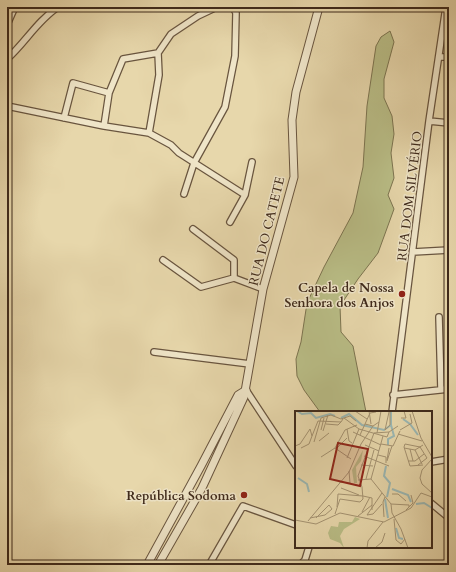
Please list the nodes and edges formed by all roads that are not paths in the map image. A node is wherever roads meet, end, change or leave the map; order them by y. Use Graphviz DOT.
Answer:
graph roads {
  1 [pos="15,7"];
  2 [pos="58,7"];
  3 [pos="217,7"];
  4 [pos="233,7"];
  5 [pos="319,7"];
  6 [pos="446,7"];
  7 [pos="7,25"];
  8 [pos="158,53"];
  9 [pos="439,57"];
  10 [pos="449,57"];
  11 [pos="7,60"];
  12 [pos="109,93"];
  13 [pos="7,106"];
  14 [pos="64,118"];
  15 [pos="429,121"];
  16 [pos="449,123"];
  17 [pos="104,126"];
  18 [pos="149,133"];
  19 [pos="252,162"];
  20 [pos="194,163"];
  21 [pos="184,194"];
  22 [pos="245,195"];
  23 [pos="230,222"];
  24 [pos="192,228"];
  25 [pos="449,250"];
  26 [pos="412,252"];
  27 [pos="163,260"];
  28 [pos="234,278"];
  29 [pos="263,289"];
  30 [pos="439,318"];
  31 [pos="154,352"];
  32 [pos="250,364"];
  33 [pos="449,389"];
  34 [pos="246,390"];
  35 [pos="441,390"];
  36 [pos="393,395"];
  37 [pos="392,411"];
  38 [pos="449,459"];
  39 [pos="432,462"];
  40 [pos="295,464"];
  41 [pos="192,483"];
  42 [pos="202,488"];
  43 [pos="432,504"];
  44 [pos="449,518"];
  45 [pos="295,525"];
  46 [pos="309,548"];
  47 [pos="304,563"];
  48 [pos="147,565"];
  49 [pos="158,565"];
  50 [pos="209,565"];
  1 -- 7 [label="street"];
  2 -- 11 [label="street"];
  3 -- 8 [label="street"];
  4 -- 20 [label="street"];
  5 -- 29 [label="street, RUA DO CATETE"];
  6 -- 9 [label="street, RUA DOM SILVÉRIO"];
  8 -- 12 [label="street"];
  8 -- 18 [label="street"];
  9 -- 10 [label="street"];
  9 -- 15 [label="street, RUA DOM SILVÉRIO"];
  12 -- 14 [label="street"];
  12 -- 17 [label="street"];
  13 -- 14 [label="street"];
  14 -- 17 [label="street"];
  15 -- 16 [label="street"];
  15 -- 26 [label="street, RUA DOM SILVÉRIO"];
  17 -- 18 [label="street"];
  18 -- 20 [label="street"];
  19 -- 22 [label="street"];
  20 -- 21 [label="street"];
  20 -- 22 [label="street"];
  22 -- 23 [label="street"];
  24 -- 28 [label="street"];
  25 -- 26 [label="street"];
  26 -- 36 [label="street, RUA DOM SILVÉRIO"];
  27 -- 28 [label="street"];
  28 -- 29 [label="street"];
  29 -- 32 [label="street, RUA DO CATETE"];
  30 -- 35 [label="street"];
  31 -- 32 [label="street"];
  32 -- 34 [label="street, RUA DO CATETE"];
  33 -- 35 [label="street"];
  34 -- 40 [label="street"];
  34 -- 41 [label="street"];
  34 -- 42 [label="street, RUA DO CATETE"];
  35 -- 36 [label="street"];
  36 -- 37 [label="street, RUA DOM SILVÉRIO"];
  38 -- 39 [label="street"];
  41 -- 42 [label="street"];
  41 -- 48 [label="street"];
  42 -- 49 [label="street, RUA DO CATETE"];
  43 -- 44 [label="street"];
  45 -- 50 [label="street"];
  46 -- 47 [label="street"];
}
